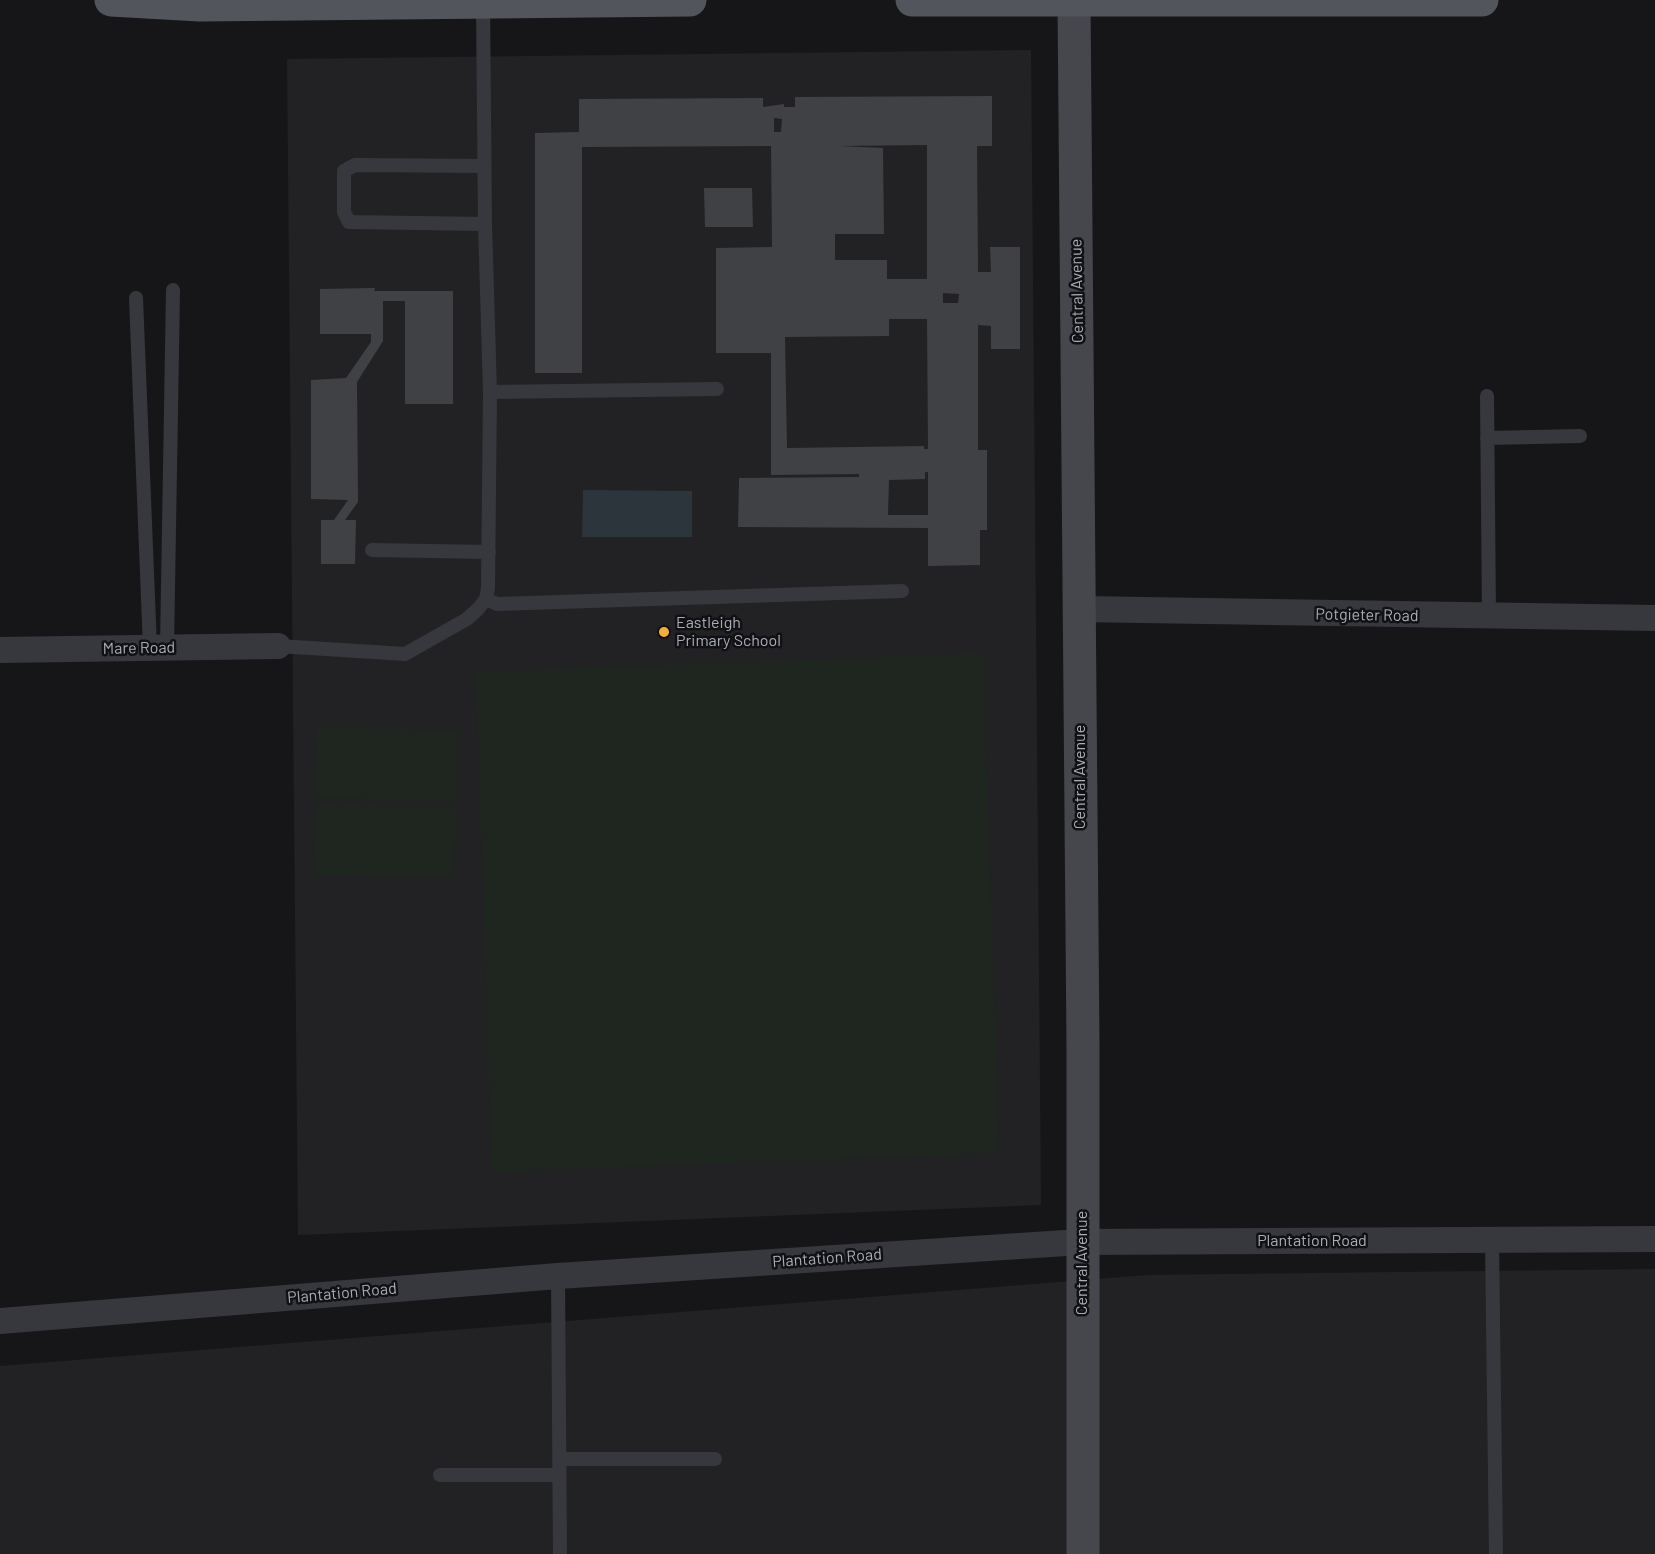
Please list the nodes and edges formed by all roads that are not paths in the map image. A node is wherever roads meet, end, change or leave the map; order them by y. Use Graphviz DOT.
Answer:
graph roads {
  1 [pos="111,0"];
  2 [pos="690,0"];
  3 [pos="912,0"];
  4 [pos="1430,0"];
  5 [pos="1482,0"];
  6 [pos="419,1"];
  7 [pos="483,1"];
  8 [pos="1074,1"];
  9 [pos="202,2"];
  10 [pos="484,166"];
  11 [pos="484,224"];
  12 [pos="173,290"];
  13 [pos="136,298"];
  14 [pos="717,389"];
  15 [pos="490,392"];
  16 [pos="1487,396"];
  17 [pos="1581,436"];
  18 [pos="1487,438"];
  19 [pos="372,550"];
  20 [pos="489,552"];
  21 [pos="902,591"];
  22 [pos="486,598"];
  23 [pos="1079,609"];
  24 [pos="1489,617"];
  25 [pos="1655,618"];
  26 [pos="278,646"];
  27 [pos="159,647"];
  28 [pos="0,650"];
  29 [pos="1655,1239"];
  30 [pos="1492,1240"];
  31 [pos="1081,1242"];
  32 [pos="558,1276"];
  33 [pos="0,1321"];
  34 [pos="559,1459"];
  35 [pos="716,1459"];
  36 [pos="440,1475"];
  37 [pos="559,1475"];
  38 [pos="560,1554"];
  39 [pos="1083,1554"];
  40 [pos="1496,1554"];
  1 -- 9 [label="main road"];
  2 -- 7 [label="main road"];
  3 -- 8 [label="main road"];
  4 -- 5 [label="main road"];
  4 -- 8 [label="main road"];
  6 -- 7 [label="main road"];
  6 -- 9 [label="main road"];
  7 -- 10 [label="lane"];
  8 -- 23 [label="street, Central Avenue"];
  10 -- 11 [label="lane"];
  10 -- 11 [label="lane"];
  11 -- 15 [label="lane"];
  12 -- 27 [label="lane"];
  13 -- 27 [label="lane"];
  14 -- 15 [label="lane"];
  15 -- 20 [label="lane"];
  16 -- 18 [label="lane"];
  17 -- 18 [label="lane"];
  18 -- 24 [label="lane"];
  19 -- 20 [label="lane"];
  20 -- 22 [label="lane"];
  21 -- 22 [label="lane"];
  22 -- 26 [label="lane"];
  23 -- 24 [label="street, Potgieter Road"];
  23 -- 31 [label="street, Central Avenue"];
  24 -- 25 [label="street, Potgieter Road"];
  26 -- 27 [label="street, Mare Road"];
  27 -- 28 [label="street, Mare Road"];
  29 -- 30 [label="street, Plantation Road"];
  30 -- 31 [label="street, Plantation Road"];
  30 -- 40 [label="lane"];
  31 -- 32 [label="street, Plantation Road"];
  31 -- 39 [label="street, Central Avenue"];
  32 -- 33 [label="street, Plantation Road"];
  32 -- 34 [label="lane"];
  34 -- 35 [label="lane"];
  34 -- 37 [label="lane"];
  36 -- 37 [label="lane"];
  37 -- 38 [label="lane"];
}
